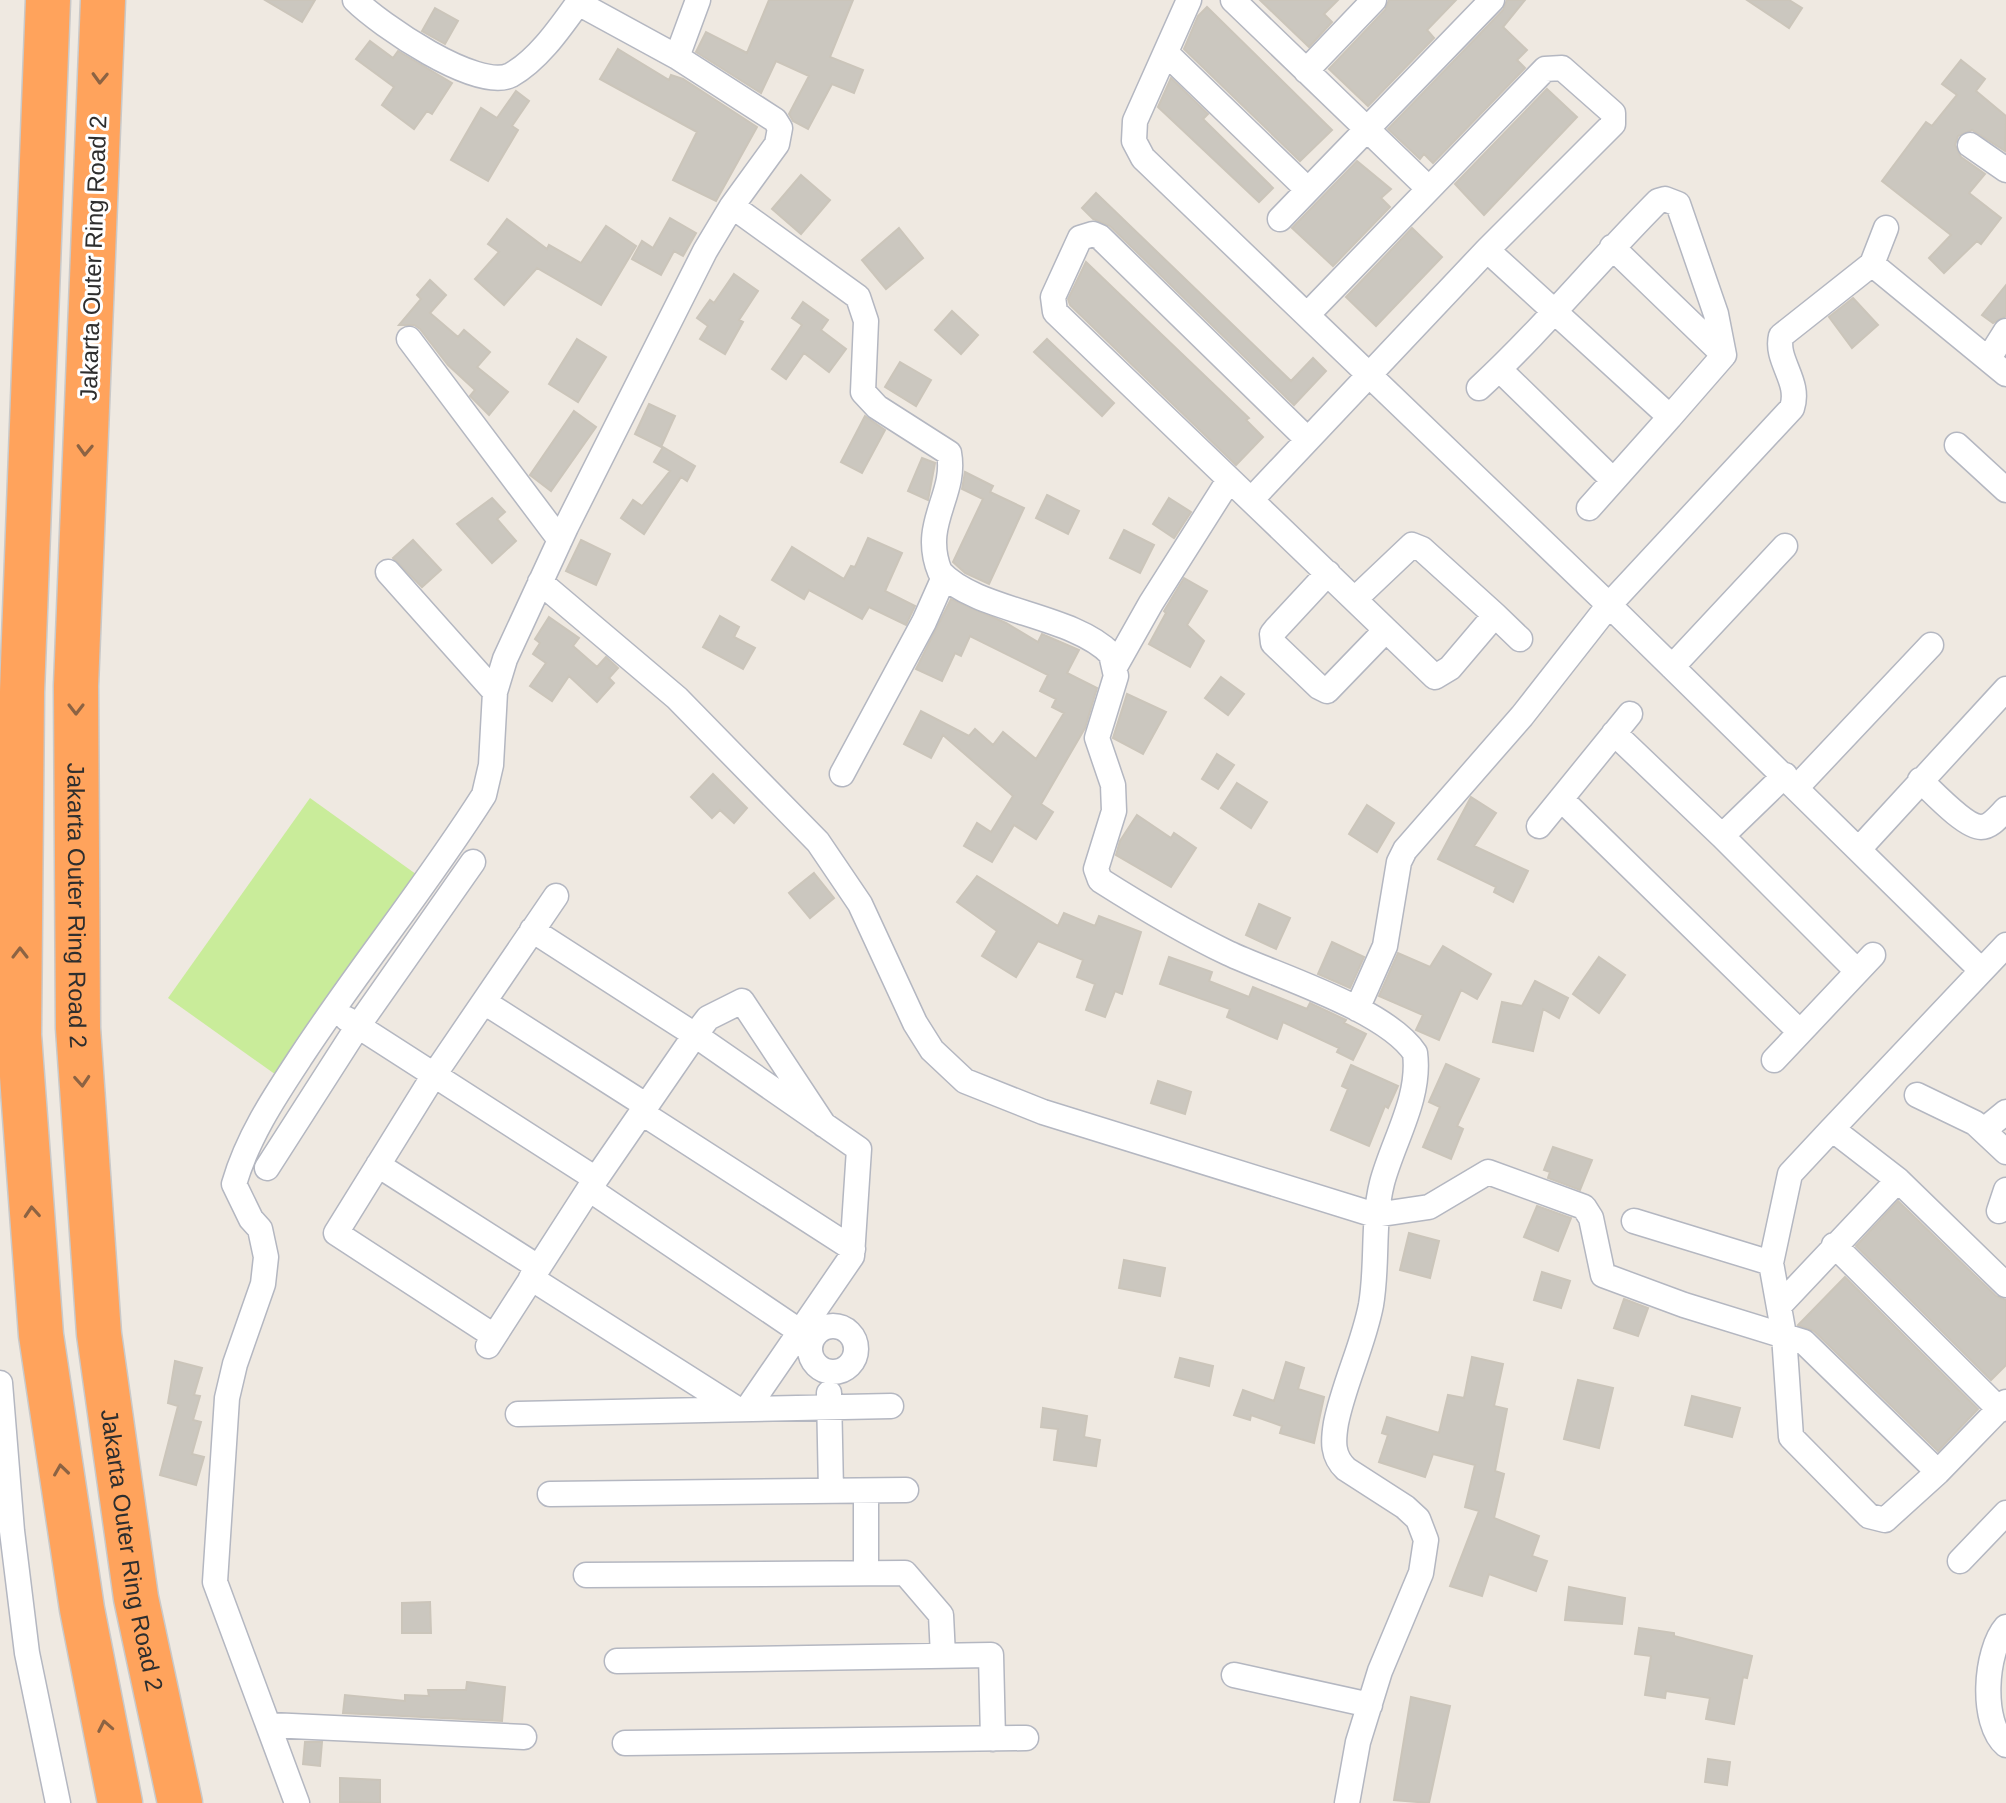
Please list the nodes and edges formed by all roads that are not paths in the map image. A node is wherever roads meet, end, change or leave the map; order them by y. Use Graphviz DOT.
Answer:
graph roads {
  1 [pos="48,0"];
  2 [pos="103,0"];
  3 [pos="355,0"];
  4 [pos="698,0"];
  5 [pos="1189,0"];
  6 [pos="1374,0"];
  7 [pos="1492,0"];
  8 [pos="579,2"];
  9 [pos="1246,4"];
  10 [pos="1166,53"];
  11 [pos="677,57"];
  12 [pos="1306,71"];
  13 [pos="1368,130"];
  14 [pos="1970,145"];
  15 [pos="2006,170"];
  16 [pos="1428,188"];
  17 [pos="1308,190"];
  18 [pos="732,206"];
  19 [pos="1280,219"];
  20 [pos="1886,228"];
  21 [pos="1612,247"];
  22 [pos="1487,250"];
  23 [pos="1872,264"];
  24 [pos="1554,308"];
  25 [pos="1308,314"];
  26 [pos="2006,331"];
  27 [pos="409,339"];
  28 [pos="1724,355"];
  29 [pos="1997,366"];
  30 [pos="1499,369"];
  31 [pos="1368,374"];
  32 [pos="1479,388"];
  33 [pos="1670,417"];
  34 [pos="1306,438"];
  35 [pos="1957,445"];
  36 [pos="1612,479"];
  37 [pos="1229,480"];
  38 [pos="2006,490"];
  39 [pos="1251,500"];
  40 [pos="1589,508"];
  41 [pos="560,540"];
  42 [pos="1785,546"];
  43 [pos="388,572"];
  44 [pos="1328,573"];
  45 [pos="944,577"];
  46 [pos="540,582"];
  47 [pos="1355,599"];
  48 [pos="1609,605"];
  49 [pos="1495,615"];
  50 [pos="1384,632"];
  51 [pos="1520,639"];
  52 [pos="1931,645"];
  53 [pos="1116,665"];
  54 [pos="1672,667"];
  55 [pos="2006,689"];
  56 [pos="495,692"];
  57 [pos="1630,714"];
  58 [pos="1614,733"];
  59 [pos="842,774"];
  60 [pos="1920,780"];
  61 [pos="1791,781"];
  62 [pos="1561,799"];
  63 [pos="2006,809"];
  64 [pos="1539,826"];
  65 [pos="1722,836"];
  66 [pos="1859,849"];
  67 [pos="473,862"];
  68 [pos="556,896"];
  69 [pos="532,930"];
  70 [pos="2006,945"];
  71 [pos="1981,970"];
  72 [pos="484,1002"];
  73 [pos="332,1009"];
  74 [pos="1357,1009"];
  75 [pos="358,1026"];
  76 [pos="1800,1032"];
  77 [pos="695,1035"];
  78 [pos="1774,1060"];
  79 [pos="434,1075"];
  80 [pos="1917,1095"];
  81 [pos="644,1109"];
  82 [pos="2006,1112"];
  83 [pos="824,1125"];
  84 [pos="1832,1129"];
  85 [pos="1984,1130"];
  86 [pos="2006,1152"];
  87 [pos="378,1165"];
  88 [pos="267,1168"];
  89 [pos="1898,1180"];
  90 [pos="592,1184"];
  91 [pos="1375,1215"];
  92 [pos="1634,1221"];
  93 [pos="1834,1245"];
  94 [pos="853,1249"];
  95 [pos="1771,1263"];
  96 [pos="534,1273"];
  97 [pos="2006,1285"];
  98 [pos="1780,1305"];
  99 [pos="806,1335"];
  100 [pos="1784,1335"];
  101 [pos="828,1373"];
  102 [pos="0,1383"];
  103 [pos="891,1406"];
  104 [pos="2003,1406"];
  105 [pos="829,1407"];
  106 [pos="742,1409"];
  107 [pos="518,1414"];
  108 [pos="1938,1472"];
  109 [pos="906,1490"];
  110 [pos="831,1491"];
  111 [pos="866,1491"];
  112 [pos="550,1494"];
  113 [pos="2006,1513"];
  114 [pos="1960,1561"];
  115 [pos="866,1573"];
  116 [pos="586,1575"];
  117 [pos="11,1610"];
  118 [pos="2005,1629"];
  119 [pos="943,1656"];
  120 [pos="617,1661"];
  121 [pos="1234,1675"];
  122 [pos="1370,1705"];
  123 [pos="270,1725"];
  124 [pos="524,1737"];
  125 [pos="1026,1738"];
  126 [pos="993,1739"];
  127 [pos="625,1743"];
  128 [pos="2006,1745"];
  129 [pos="58,1803"];
  130 [pos="120,1803"];
  131 [pos="180,1803"];
  132 [pos="297,1803"];
  133 [pos="1347,1803"];
  130 -- 1 [label="highway, one-way"];
  2 -- 131 [label="highway, Jakarta Outer Ring Road 2, one-way"];
  3 -- 8 [label="street"];
  4 -- 11 [label="street"];
  5 -- 10 [label="street"];
  6 -- 12 [label="street"];
  7 -- 13 [label="street"];
  8 -- 11 [label="street"];
  9 -- 12 [label="street"];
  10 -- 17 [label="street"];
  10 -- 25 [label="street"];
  11 -- 18 [label="street"];
  12 -- 13 [label="street"];
  13 -- 16 [label="street"];
  13 -- 17 [label="street"];
  14 -- 15 [label="street"];
  16 -- 22 [label="street"];
  16 -- 25 [label="street"];
  17 -- 19 [label="street"];
  18 -- 41 [label="street"];
  18 -- 45 [label="street"];
  20 -- 23 [label="street"];
  21 -- 24 [label="street"];
  21 -- 28 [label="street"];
  21 -- 28 [label="street"];
  22 -- 24 [label="street"];
  22 -- 31 [label="street"];
  23 -- 29 [label="street"];
  23 -- 48 [label="street"];
  24 -- 30 [label="street"];
  24 -- 33 [label="street"];
  25 -- 31 [label="street"];
  26 -- 29 [label="street"];
  27 -- 41 [label="street"];
  28 -- 33 [label="street"];
  30 -- 32 [label="street"];
  30 -- 36 [label="street"];
  31 -- 34 [label="street"];
  31 -- 48 [label="street"];
  33 -- 36 [label="street"];
  34 -- 37 [label="street"];
  34 -- 39 [label="street"];
  35 -- 38 [label="street"];
  36 -- 40 [label="street"];
  37 -- 39 [label="street"];
  37 -- 53 [label="street"];
  39 -- 44 [label="street"];
  41 -- 46 [label="street"];
  42 -- 54 [label="street"];
  43 -- 56 [label="street"];
  44 -- 47 [label="street"];
  44 -- 50 [label="street"];
  45 -- 53 [label="street"];
  45 -- 59 [label="street"];
  46 -- 56 [label="street"];
  46 -- 91 [label="street"];
  47 -- 49 [label="street"];
  47 -- 50 [label="street"];
  48 -- 54 [label="street"];
  48 -- 74 [label="street"];
  49 -- 50 [label="street"];
  49 -- 51 [label="street"];
  52 -- 61 [label="street"];
  53 -- 74 [label="street"];
  54 -- 61 [label="street"];
  55 -- 60 [label="street"];
  56 -- 73 [label="street"];
  57 -- 58 [label="street"];
  58 -- 62 [label="street"];
  58 -- 65 [label="street"];
  60 -- 63 [label="street"];
  60 -- 66 [label="street"];
  61 -- 65 [label="street"];
  61 -- 66 [label="street"];
  62 -- 64 [label="street"];
  62 -- 76 [label="street"];
  65 -- 76 [label="street"];
  66 -- 71 [label="street"];
  67 -- 75 [label="street"];
  68 -- 69 [label="street"];
  69 -- 72 [label="street"];
  69 -- 77 [label="street"];
  70 -- 71 [label="street"];
  71 -- 84 [label="street"];
  72 -- 79 [label="street"];
  72 -- 81 [label="street"];
  73 -- 75 [label="street"];
  73 -- 123 [label="street"];
  74 -- 91 [label="street"];
  75 -- 79 [label="street"];
  75 -- 88 [label="street"];
  76 -- 78 [label="street"];
  77 -- 81 [label="street"];
  77 -- 83 [label="street"];
  77 -- 83 [label="street"];
  79 -- 87 [label="street"];
  79 -- 90 [label="street"];
  80 -- 85 [label="street"];
  81 -- 90 [label="street"];
  81 -- 94 [label="street"];
  82 -- 85 [label="street"];
  83 -- 94 [label="street"];
  84 -- 89 [label="street"];
  84 -- 95 [label="street"];
  85 -- 86 [label="street"];
  87 -- 96 [label="street"];
  87 -- 96 [label="street"];
  89 -- 93 [label="street"];
  89 -- 97 [label="street"];
  90 -- 96 [label="street"];
  90 -- 99 [label="street"];
  91 -- 100 [label="street"];
  91 -- 122 [label="street"];
  92 -- 95 [label="street"];
  93 -- 98 [label="street"];
  93 -- 104 [label="street"];
  94 -- 99 [label="street"];
  95 -- 98 [label="street"];
  96 -- 106 [label="street"];
  98 -- 100 [label="street"];
  99 -- 101 [label="street"];
  99 -- 101 [label="street"];
  99 -- 106 [label="street"];
  100 -- 108 [label="street"];
  100 -- 108 [label="street"];
  101 -- 105 [label="street"];
  102 -- 117 [label="street"];
  103 -- 105 [label="street"];
  104 -- 108 [label="street"];
  105 -- 106 [label="street"];
  105 -- 110 [label="street"];
  106 -- 107 [label="street"];
  109 -- 111 [label="street"];
  110 -- 111 [label="street"];
  110 -- 112 [label="street"];
  111 -- 115 [label="street"];
  113 -- 114 [label="street"];
  115 -- 116 [label="street"];
  115 -- 119 [label="street"];
  117 -- 129 [label="street"];
  118 -- 128 [label="street"];
  119 -- 120 [label="street"];
  119 -- 126 [label="street"];
  121 -- 122 [label="street"];
  122 -- 133 [label="street"];
  123 -- 124 [label="street"];
  123 -- 132 [label="street"];
  125 -- 126 [label="street"];
  126 -- 127 [label="street"];
}
